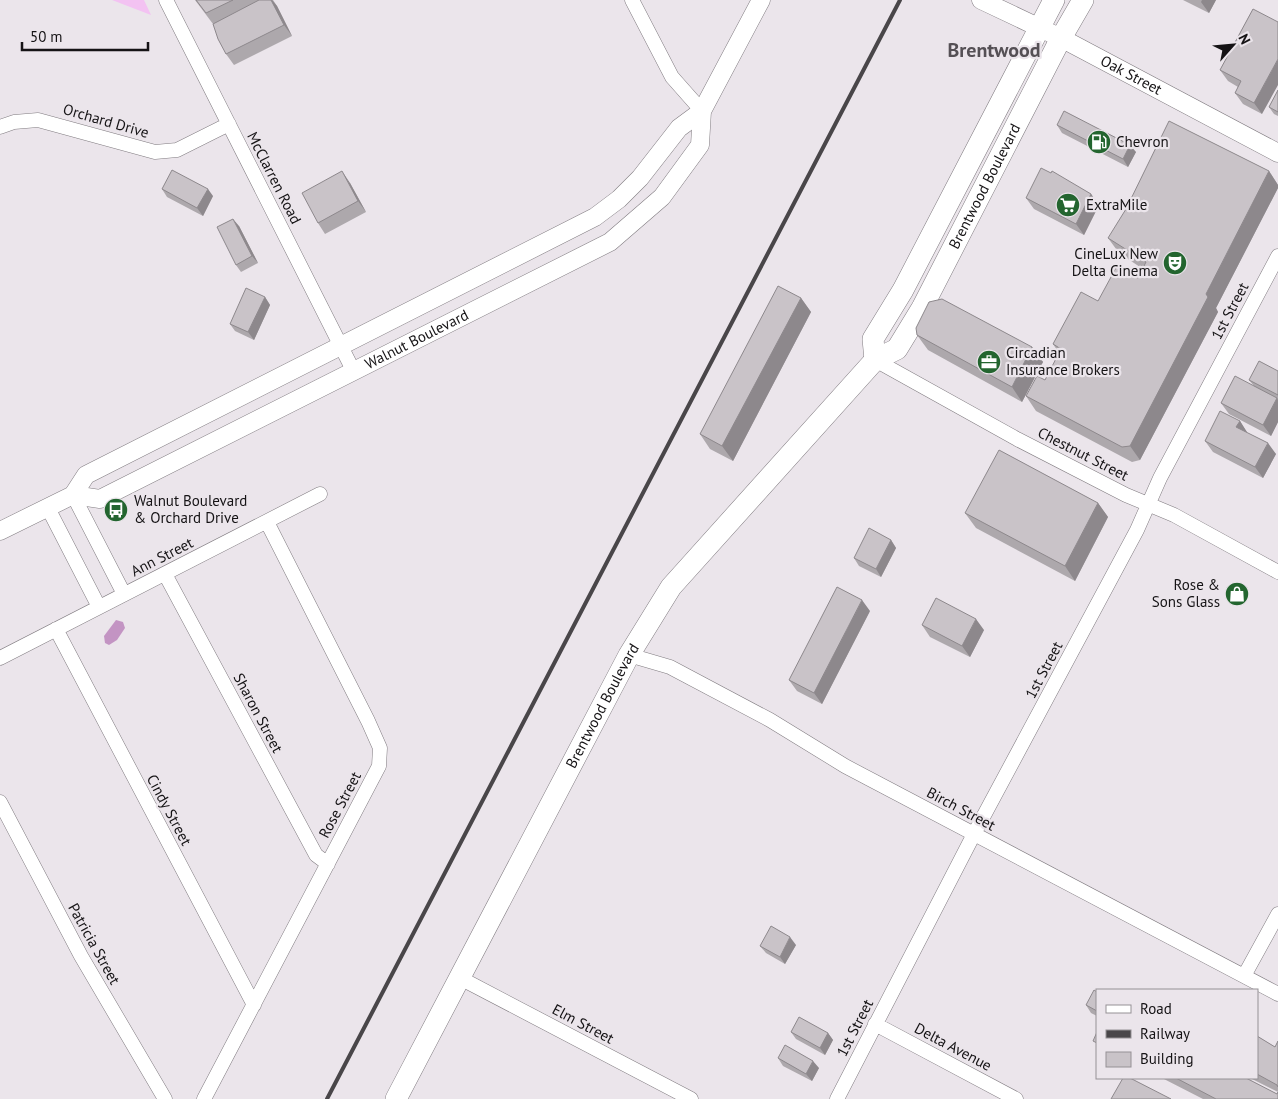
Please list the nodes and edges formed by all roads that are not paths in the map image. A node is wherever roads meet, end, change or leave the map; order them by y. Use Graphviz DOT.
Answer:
graph roads {
  1 [pos="166,0"];
  2 [pos="632,0"];
  3 [pos="761,0"];
  4 [pos="981,0"];
  5 [pos="1054,0"];
  6 [pos="1083,0"];
  7 [pos="1040,28"];
  8 [pos="1060,38"];
  9 [pos="702,112"];
  10 [pos="228,124"];
  11 [pos="0,127"];
  12 [pos="1278,153"];
  13 [pos="1278,256"];
  14 [pos="341,346"];
  15 [pos="875,360"];
  16 [pos="354,372"];
  17 [pos="320,494"];
  18 [pos="73,495"];
  19 [pos="1148,504"];
  20 [pos="48,508"];
  21 [pos="267,522"];
  22 [pos="0,531"];
  23 [pos="1278,572"];
  24 [pos="165,574"];
  25 [pos="124,594"];
  26 [pos="99,607"];
  27 [pos="56,629"];
  28 [pos="629,655"];
  29 [pos="0,658"];
  30 [pos="0,802"];
  31 [pos="974,834"];
  32 [pos="328,864"];
  33 [pos="1278,914"];
  34 [pos="1244,976"];
  35 [pos="460,978"];
  36 [pos="1278,994"];
  37 [pos="254,1005"];
  38 [pos="875,1024"];
  39 [pos="165,1099"];
  40 [pos="204,1099"];
  41 [pos="396,1099"];
  42 [pos="691,1099"];
  43 [pos="837,1099"];
  44 [pos="1016,1099"];
  1 -- 10 [label="street, McClarren Road"];
  2 -- 9 [label="street"];
  3 -- 9 [label="street, Walnut Boulevard"];
  4 -- 7 [label="street, Oak Street"];
  5 -- 7 [label="main road, Brentwood Boulevard"];
  6 -- 8 [label="main road, Brentwood Boulevard"];
  7 -- 8 [label="street, Oak Street"];
  7 -- 15 [label="main road, Brentwood Boulevard"];
  8 -- 12 [label="street, Oak Street"];
  8 -- 15 [label="main road, Brentwood Boulevard"];
  9 -- 14 [label="street, Walnut Boulevard"];
  9 -- 16 [label="street, Walnut Boulevard"];
  10 -- 11 [label="street, Orchard Drive"];
  10 -- 14 [label="street, McClarren Road"];
  13 -- 19 [label="street, 1st Street"];
  14 -- 16 [label="street, McClarren Road"];
  14 -- 18 [label="street, Walnut Boulevard"];
  15 -- 19 [label="street, Chestnut Street"];
  15 -- 28 [label="main road, Brentwood Boulevard"];
  16 -- 18 [label="street, Walnut Boulevard"];
  17 -- 21 [label="street, Ann Street"];
  18 -- 20 [label="street, Walnut Boulevard"];
  18 -- 25 [label="street, Ann Street"];
  19 -- 23 [label="street, Chestnut Street"];
  19 -- 31 [label="street, 1st Street"];
  20 -- 22 [label="street, Walnut Boulevard"];
  20 -- 26 [label="street"];
  21 -- 24 [label="street, Ann Street"];
  21 -- 32 [label="street, Rose Street"];
  24 -- 25 [label="street, Ann Street"];
  24 -- 32 [label="street, Sharon Street"];
  25 -- 26 [label="street, Ann Street"];
  26 -- 27 [label="street, Ann Street"];
  27 -- 29 [label="street, Ann Street"];
  27 -- 37 [label="street, Cindy Street"];
  28 -- 31 [label="street, Birch Street"];
  28 -- 35 [label="main road, Brentwood Boulevard"];
  30 -- 39 [label="street, Patricia Street"];
  31 -- 34 [label="street, Birch Street"];
  31 -- 38 [label="street, 1st Street"];
  32 -- 37 [label="street, Rose Street"];
  33 -- 34 [label="street"];
  34 -- 36 [label="street, Birch Street"];
  35 -- 41 [label="main road, Brentwood Boulevard"];
  35 -- 42 [label="street, Elm Street"];
  37 -- 40 [label="street, Rose Street"];
  38 -- 43 [label="street, 1st Street"];
  38 -- 44 [label="street, Delta Avenue"];
}
